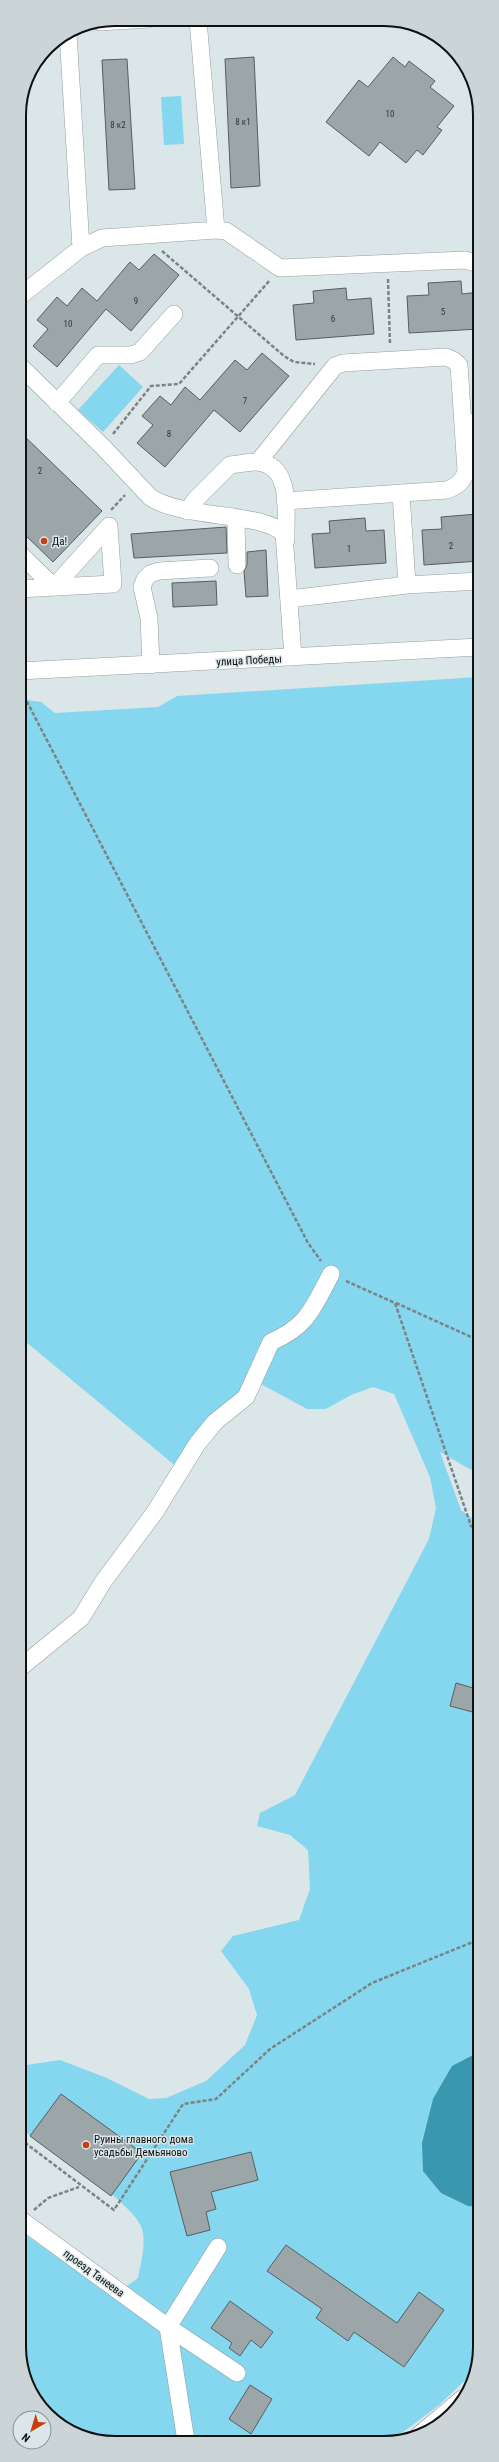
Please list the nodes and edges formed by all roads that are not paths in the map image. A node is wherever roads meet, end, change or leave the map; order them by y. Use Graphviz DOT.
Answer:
graph roads {
  1 [pos="199,26"];
  2 [pos="68,40"];
  3 [pos="216,230"];
  4 [pos="81,248"];
  5 [pos="473,262"];
  6 [pos="26,291"];
  7 [pos="174,314"];
  8 [pos="26,372"];
  9 [pos="57,403"];
  10 [pos="471,422"];
  11 [pos="258,462"];
  12 [pos="401,493"];
  13 [pos="285,501"];
  14 [pos="188,511"];
  15 [pos="236,519"];
  16 [pos="286,541"];
  17 [pos="26,560"];
  18 [pos="237,565"];
  19 [pos="210,568"];
  20 [pos="473,581"];
  21 [pos="407,585"];
  22 [pos="54,587"];
  23 [pos="26,589"];
  24 [pos="289,599"];
  25 [pos="473,647"];
  26 [pos="293,657"];
  27 [pos="151,665"];
  28 [pos="26,671"];
  29 [pos="331,1274"];
  30 [pos="26,1663"];
  31 [pos="26,2224"];
  32 [pos="218,2247"];
  33 [pos="168,2327"];
  34 [pos="237,2373"];
  35 [pos="185,2436"];
  1 -- 3 [label="street"];
  2 -- 4 [label="street"];
  3 -- 4 [label="street"];
  3 -- 5 [label="street"];
  4 -- 6 [label="street"];
  7 -- 9 [label="street"];
  8 -- 9 [label="street"];
  9 -- 14 [label="street"];
  10 -- 11 [label="street"];
  10 -- 12 [label="street"];
  11 -- 13 [label="street"];
  11 -- 14 [label="street"];
  12 -- 13 [label="street"];
  12 -- 21 [label="street"];
  13 -- 16 [label="street"];
  14 -- 15 [label="street"];
  15 -- 16 [label="street"];
  15 -- 18 [label="street"];
  16 -- 24 [label="street"];
  17 -- 22 [label="street"];
  19 -- 27 [label="street"];
  20 -- 21 [label="street"];
  21 -- 24 [label="street"];
  22 -- 22 [label="street"];
  22 -- 23 [label="street"];
  24 -- 26 [label="street"];
  25 -- 26 [label="street, улица Победы"];
  26 -- 27 [label="street, улица Победы"];
  27 -- 28 [label="street, улица Победы"];
  29 -- 30 [label="street"];
  31 -- 33 [label="street, проезд Танеева"];
  32 -- 33 [label="street"];
  33 -- 34 [label="street, проезд Танеева"];
  33 -- 35 [label="street"];
}
